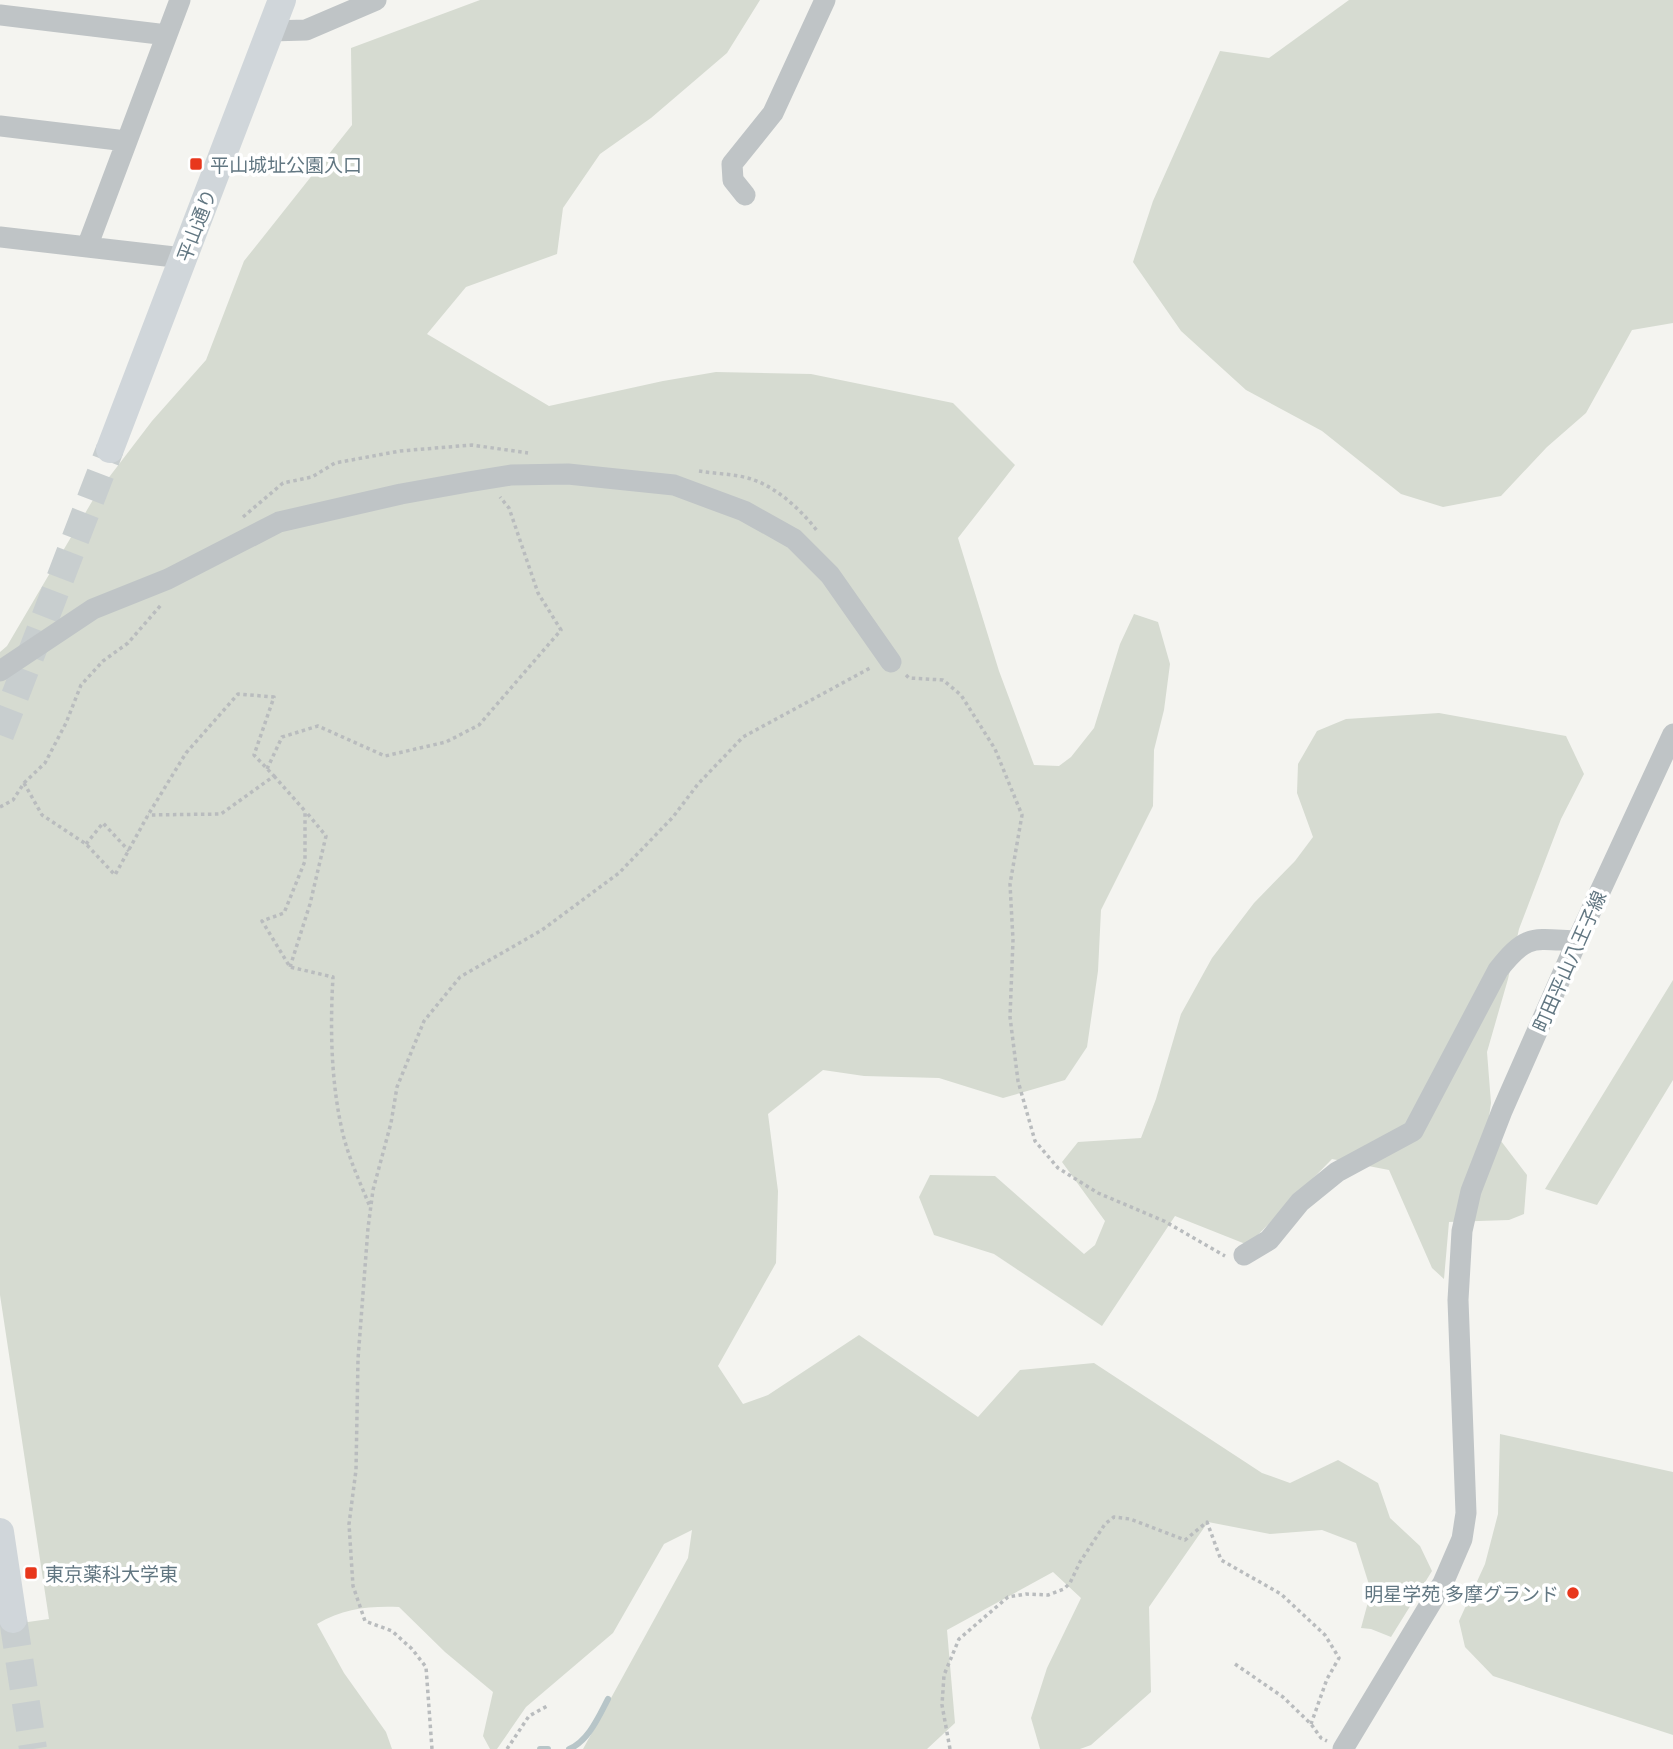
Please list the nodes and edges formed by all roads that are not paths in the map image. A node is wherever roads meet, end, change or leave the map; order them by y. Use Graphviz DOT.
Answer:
graph roads {
  1 [pos="180,0"];
  2 [pos="282,0"];
  3 [pos="376,0"];
  4 [pos="825,0"];
  5 [pos="0,15"];
  6 [pos="270,31"];
  7 [pos="167,35"];
  8 [pos="0,126"];
  9 [pos="126,141"];
  10 [pos="744,195"];
  11 [pos="0,237"];
  12 [pos="87,247"];
  13 [pos="183,258"];
  14 [pos="110,449"];
  15 [pos="891,662"];
  16 [pos="0,671"];
  17 [pos="1673,734"];
  18 [pos="1577,941"];
  19 [pos="1244,1255"];
  20 [pos="0,1532"];
  21 [pos="13,1619"];
  22 [pos="1344,1748"];
  1 -- 7 [label="street"];
  2 -- 6 [label="main road, 平山通り"];
  3 -- 6 [label="street"];
  4 -- 10 [label="street"];
  5 -- 7 [label="street"];
  6 -- 13 [label="main road, 平山通り"];
  7 -- 9 [label="street"];
  8 -- 9 [label="street"];
  9 -- 12 [label="street"];
  11 -- 12 [label="street"];
  12 -- 13 [label="street"];
  13 -- 14 [label="main road, 平山通り"];
  15 -- 16 [label="street"];
  17 -- 18 [label="street, 町田平山八王子線"];
  18 -- 19 [label="street"];
  18 -- 22 [label="street, 町田平山八王子線"];
  20 -- 21 [label="main road"];
}
